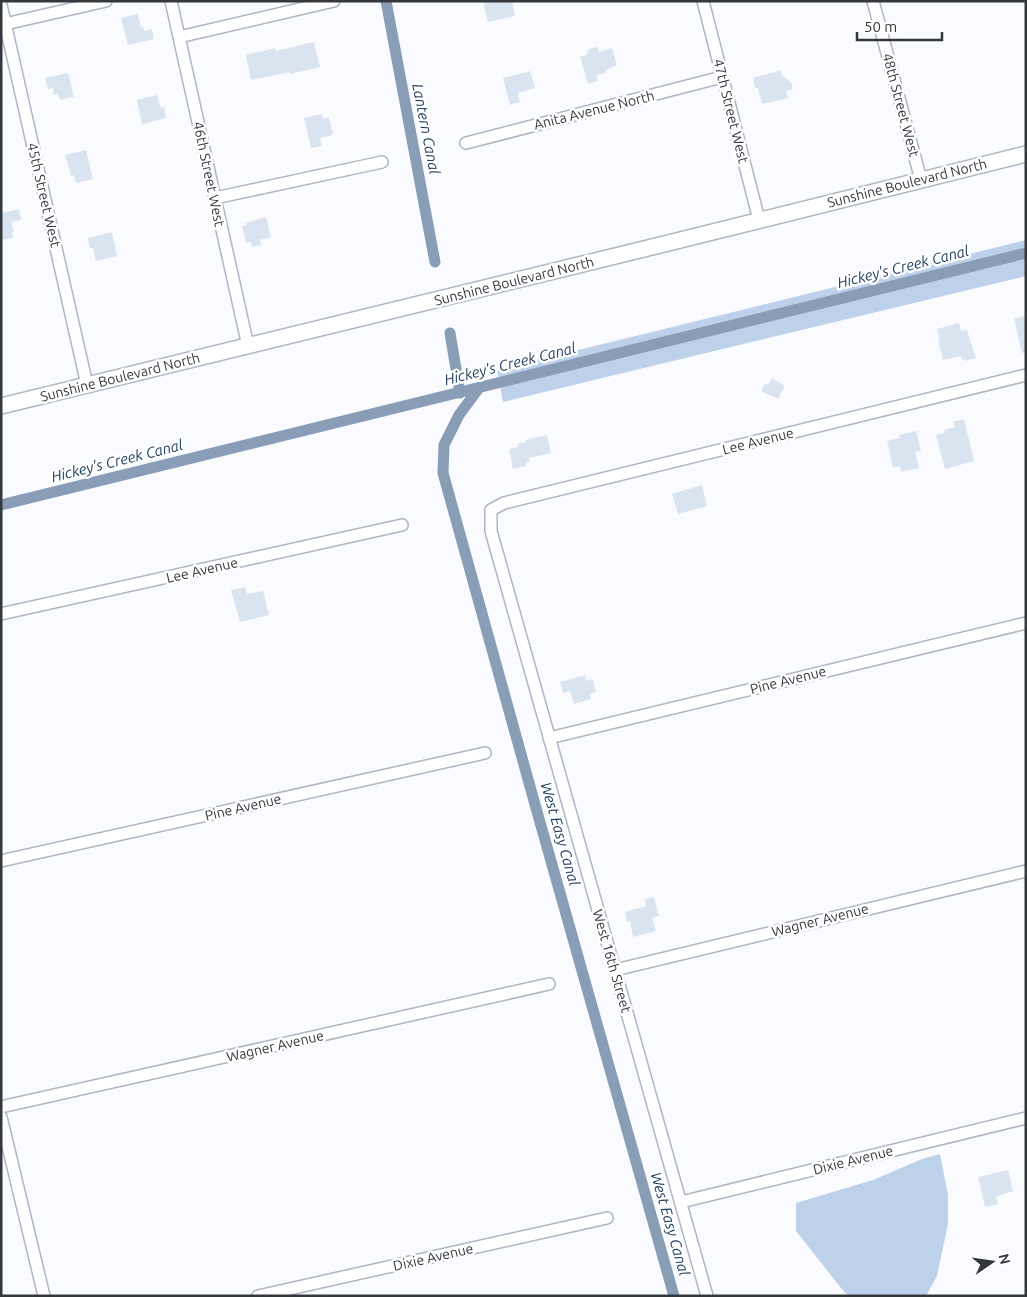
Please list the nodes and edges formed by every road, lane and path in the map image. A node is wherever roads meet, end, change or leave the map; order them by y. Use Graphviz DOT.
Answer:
graph roads {
  1 [pos="106,1"];
  2 [pos="171,1"];
  3 [pos="334,1"];
  4 [pos="703,1"];
  5 [pos="873,1"];
  6 [pos="1,5"];
  7 [pos="3,25"];
  8 [pos="179,36"];
  9 [pos="722,77"];
  10 [pos="466,143"];
  11 [pos="1026,154"];
  12 [pos="382,162"];
  13 [pos="921,180"];
  14 [pos="215,198"];
  15 [pos="759,220"];
  16 [pos="248,346"];
  17 [pos="1026,375"];
  18 [pos="87,385"];
  19 [pos="1,406"];
  20 [pos="492,510"];
  21 [pos="402,525"];
  22 [pos="1,614"];
  23 [pos="1026,623"];
  24 [pos="549,738"];
  25 [pos="485,753"];
  26 [pos="1,861"];
  27 [pos="1026,870"];
  28 [pos="615,970"];
  29 [pos="549,984"];
  30 [pos="1,1107"];
  31 [pos="1,1118"];
  32 [pos="1026,1118"];
  33 [pos="681,1202"];
  34 [pos="607,1218"];
  35 [pos="44,1296"];
  36 [pos="258,1296"];
  37 [pos="707,1296"];
  1 -- 7 [label="street"];
  2 -- 8 [label="street, 46th Street West"];
  3 -- 8 [label="street"];
  4 -- 9 [label="street, 47th Street West"];
  5 -- 13 [label="street, 48th Street West"];
  6 -- 7 [label="street, 45th Street West"];
  7 -- 18 [label="street, 45th Street West"];
  8 -- 14 [label="street, 46th Street West"];
  9 -- 10 [label="street, Anita Avenue North"];
  9 -- 15 [label="street, 47th Street West"];
  11 -- 13 [label="street, Sunshine Boulevard North"];
  12 -- 14 [label="street"];
  13 -- 15 [label="street, Sunshine Boulevard North"];
  14 -- 16 [label="street, 46th Street West"];
  15 -- 16 [label="street, Sunshine Boulevard North"];
  16 -- 18 [label="street, Sunshine Boulevard North"];
  17 -- 20 [label="street, Lee Avenue"];
  18 -- 19 [label="street, Sunshine Boulevard North"];
  20 -- 24 [label="street, West 16th Street"];
  21 -- 22 [label="street, Lee Avenue"];
  23 -- 24 [label="street, Pine Avenue"];
  24 -- 28 [label="street, West 16th Street"];
  25 -- 26 [label="street, Pine Avenue"];
  27 -- 28 [label="street, Wagner Avenue"];
  28 -- 33 [label="street, West 16th Street"];
  29 -- 30 [label="street, Wagner Avenue"];
  31 -- 35 [label="street"];
  32 -- 33 [label="street, Dixie Avenue"];
  33 -- 37 [label="street, West 16th Street"];
  34 -- 36 [label="street, Dixie Avenue"];
}
